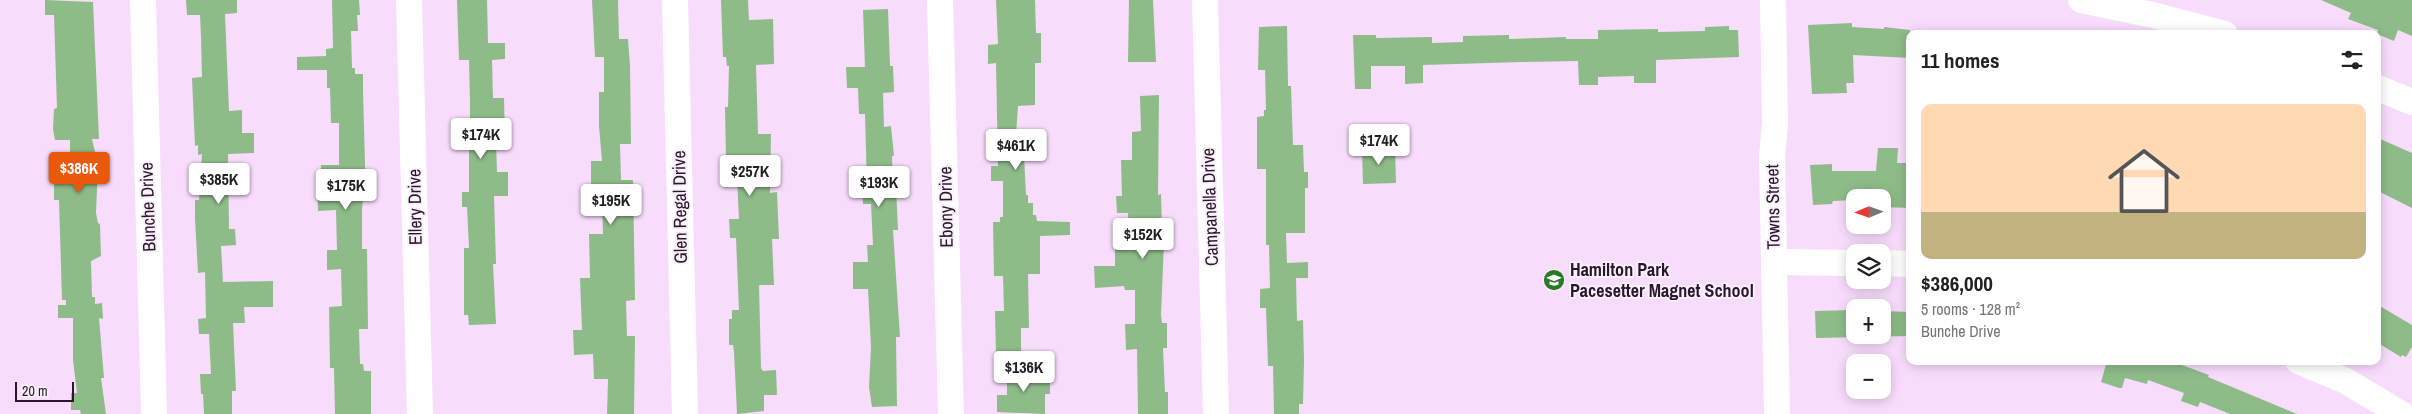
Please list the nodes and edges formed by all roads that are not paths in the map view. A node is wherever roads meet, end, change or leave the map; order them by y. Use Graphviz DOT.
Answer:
graph roads {
  1 [pos="143,0"];
  2 [pos="410,0"];
  3 [pos="675,0"];
  4 [pos="940,0"];
  5 [pos="1205,0"];
  6 [pos="1773,0"];
  7 [pos="2081,0"];
  8 [pos="2209,30"];
  9 [pos="2381,89"];
  10 [pos="2412,102"];
  11 [pos="1774,262"];
  12 [pos="1846,263"];
  13 [pos="1891,264"];
  14 [pos="1906,264"];
  15 [pos="2308,365"];
  16 [pos="154,414"];
  17 [pos="420,414"];
  18 [pos="685,414"];
  19 [pos="951,414"];
  20 [pos="1216,414"];
  21 [pos="1778,414"];
  22 [pos="2401,414"];
  1 -- 16 [label="street, Bunche Drive"];
  2 -- 17 [label="street, Ellery Drive"];
  3 -- 18 [label="street, Glen Regal Drive"];
  4 -- 19 [label="street, Ebony Drive"];
  5 -- 20 [label="street, Campanella Drive"];
  6 -- 11 [label="street, Towns Street"];
  7 -- 8 [label="street"];
  9 -- 10 [label="street"];
  11 -- 12 [label="street"];
  11 -- 21 [label="street, Towns Street"];
  13 -- 14 [label="street"];
  15 -- 22 [label="street"];
}
